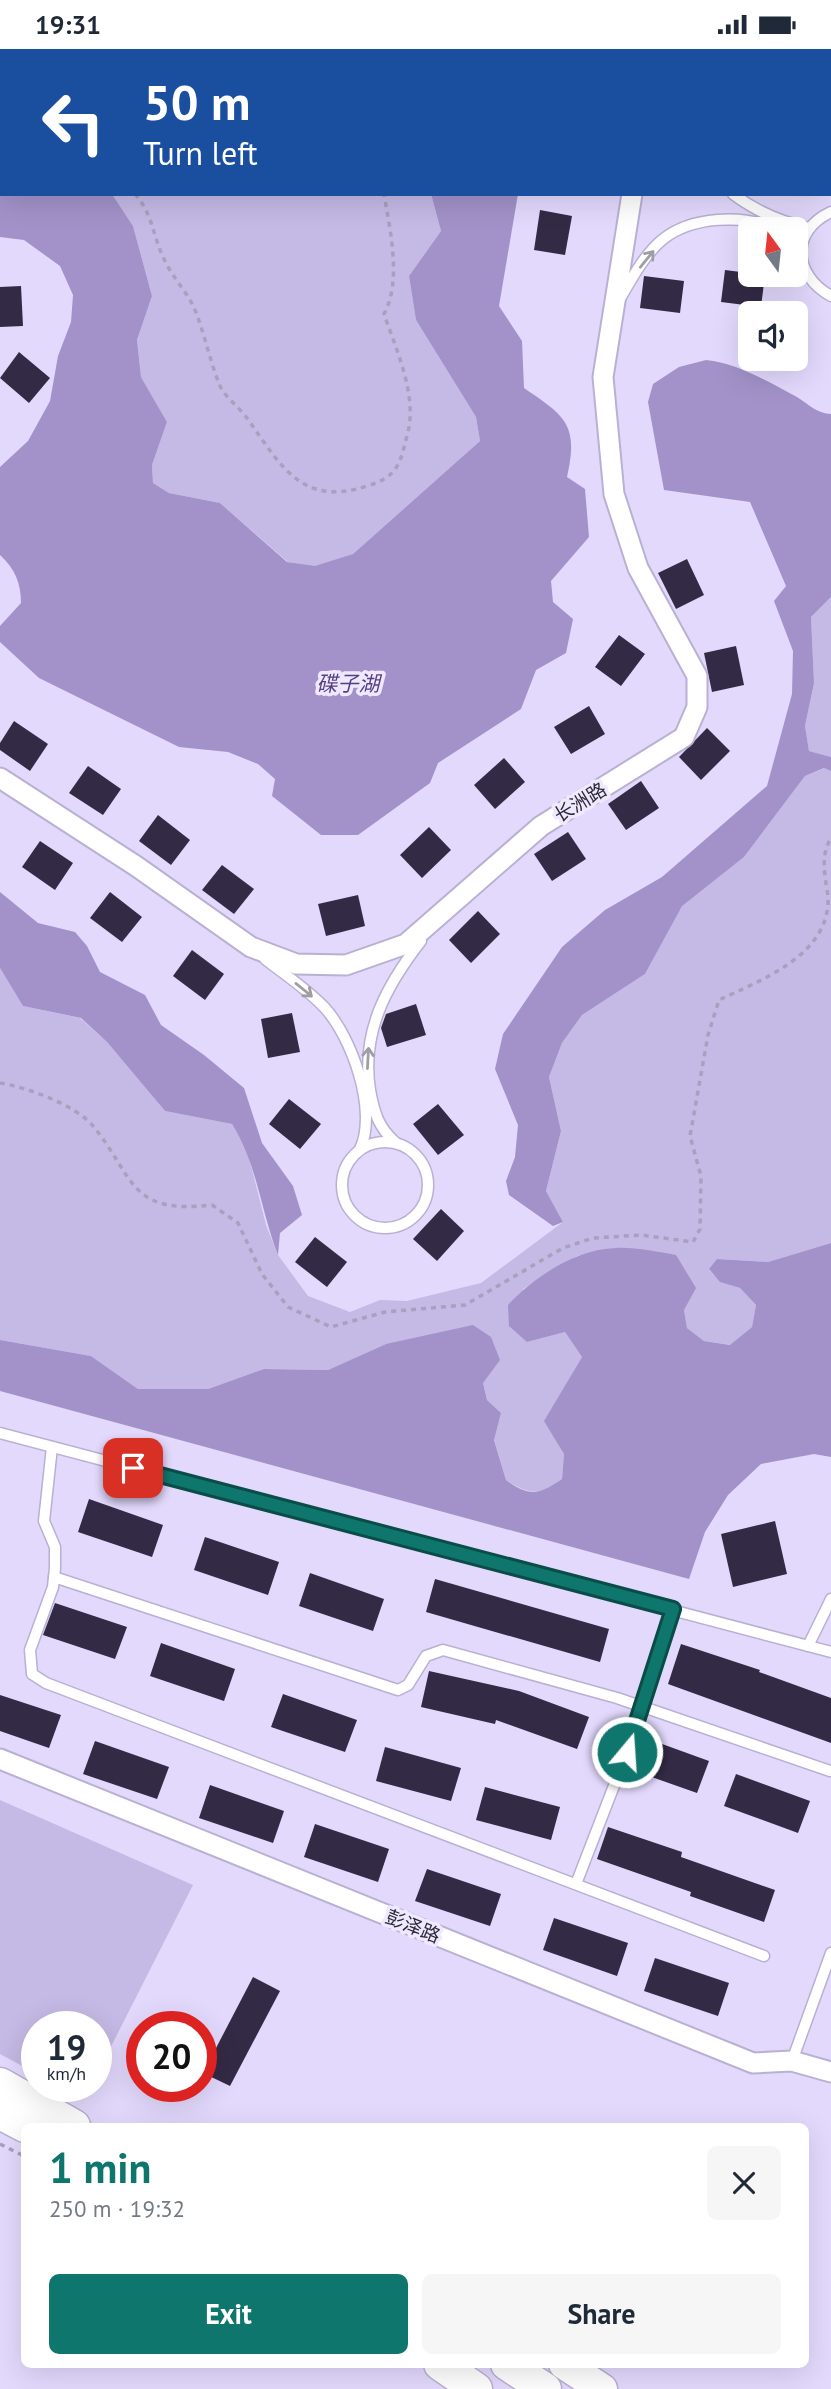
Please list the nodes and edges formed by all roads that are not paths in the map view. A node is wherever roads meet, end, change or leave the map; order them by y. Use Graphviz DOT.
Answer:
graph roads {
  1 [pos="632,196"];
  2 [pos="736,196"];
  3 [pos="831,212"];
  4 [pos="738,218"];
  5 [pos="809,228"];
  6 [pos="808,276"];
  7 [pos="831,296"];
  8 [pos="611,316"];
  9 [pos="0,778"];
  10 [pos="445,911"];
  11 [pos="251,947"];
  12 [pos="395,1142"];
  13 [pos="359,1151"];
  14 [pos="0,1433"];
  15 [pos="52,1447"];
  16 [pos="54,1577"];
  17 [pos="831,1599"];
  18 [pos="673,1609"];
  19 [pos="808,1646"];
  20 [pos="831,1652"];
  21 [pos="642,1706"];
  22 [pos="0,1759"];
  23 [pos="830,1772"];
  24 [pos="576,1884"];
  25 [pos="831,1953"];
  26 [pos="764,1956"];
  27 [pos="792,2061"];
  28 [pos="831,2072"];
  29 [pos="0,2084"];
  30 [pos="0,2113"];
  31 [pos="69,2123"];
  32 [pos="21,2124"];
  33 [pos="446,2368"];
  34 [pos="513,2368"];
  35 [pos="570,2368"];
  36 [pos="476,2389"];
  37 [pos="545,2389"];
  38 [pos="602,2389"];
  1 -- 8 [label="street, 长洲路"];
  2 -- 5 [label="lane"];
  3 -- 5 [label="lane"];
  8 -- 4 [label="lane, one-way"];
  6 -- 7 [label="lane"];
  8 -- 10 [label="street, 长洲路"];
  9 -- 11 [label="street, 长洲路"];
  10 -- 11 [label="street, 长洲路"];
  12 -- 10 [label="lane, one-way"];
  11 -- 13 [label="lane, one-way"];
  12 -- 13 [label="lane"];
  12 -- 13 [label="lane"];
  14 -- 15 [label="lane"];
  15 -- 16 [label="lane"];
  15 -- 18 [label="lane"];
  16 -- 21 [label="lane"];
  16 -- 24 [label="lane"];
  17 -- 19 [label="lane"];
  18 -- 19 [label="lane"];
  18 -- 21 [label="lane"];
  19 -- 20 [label="lane"];
  21 -- 23 [label="lane"];
  21 -- 24 [label="lane"];
  22 -- 27 [label="street, 彭泽路"];
  24 -- 26 [label="lane"];
  25 -- 27 [label="lane"];
  27 -- 28 [label="street, 彭泽路"];
  29 -- 31 [label="highway"];
  30 -- 32 [label="highway"];
  33 -- 36 [label="highway"];
  34 -- 37 [label="highway"];
  35 -- 38 [label="main road"];
}
